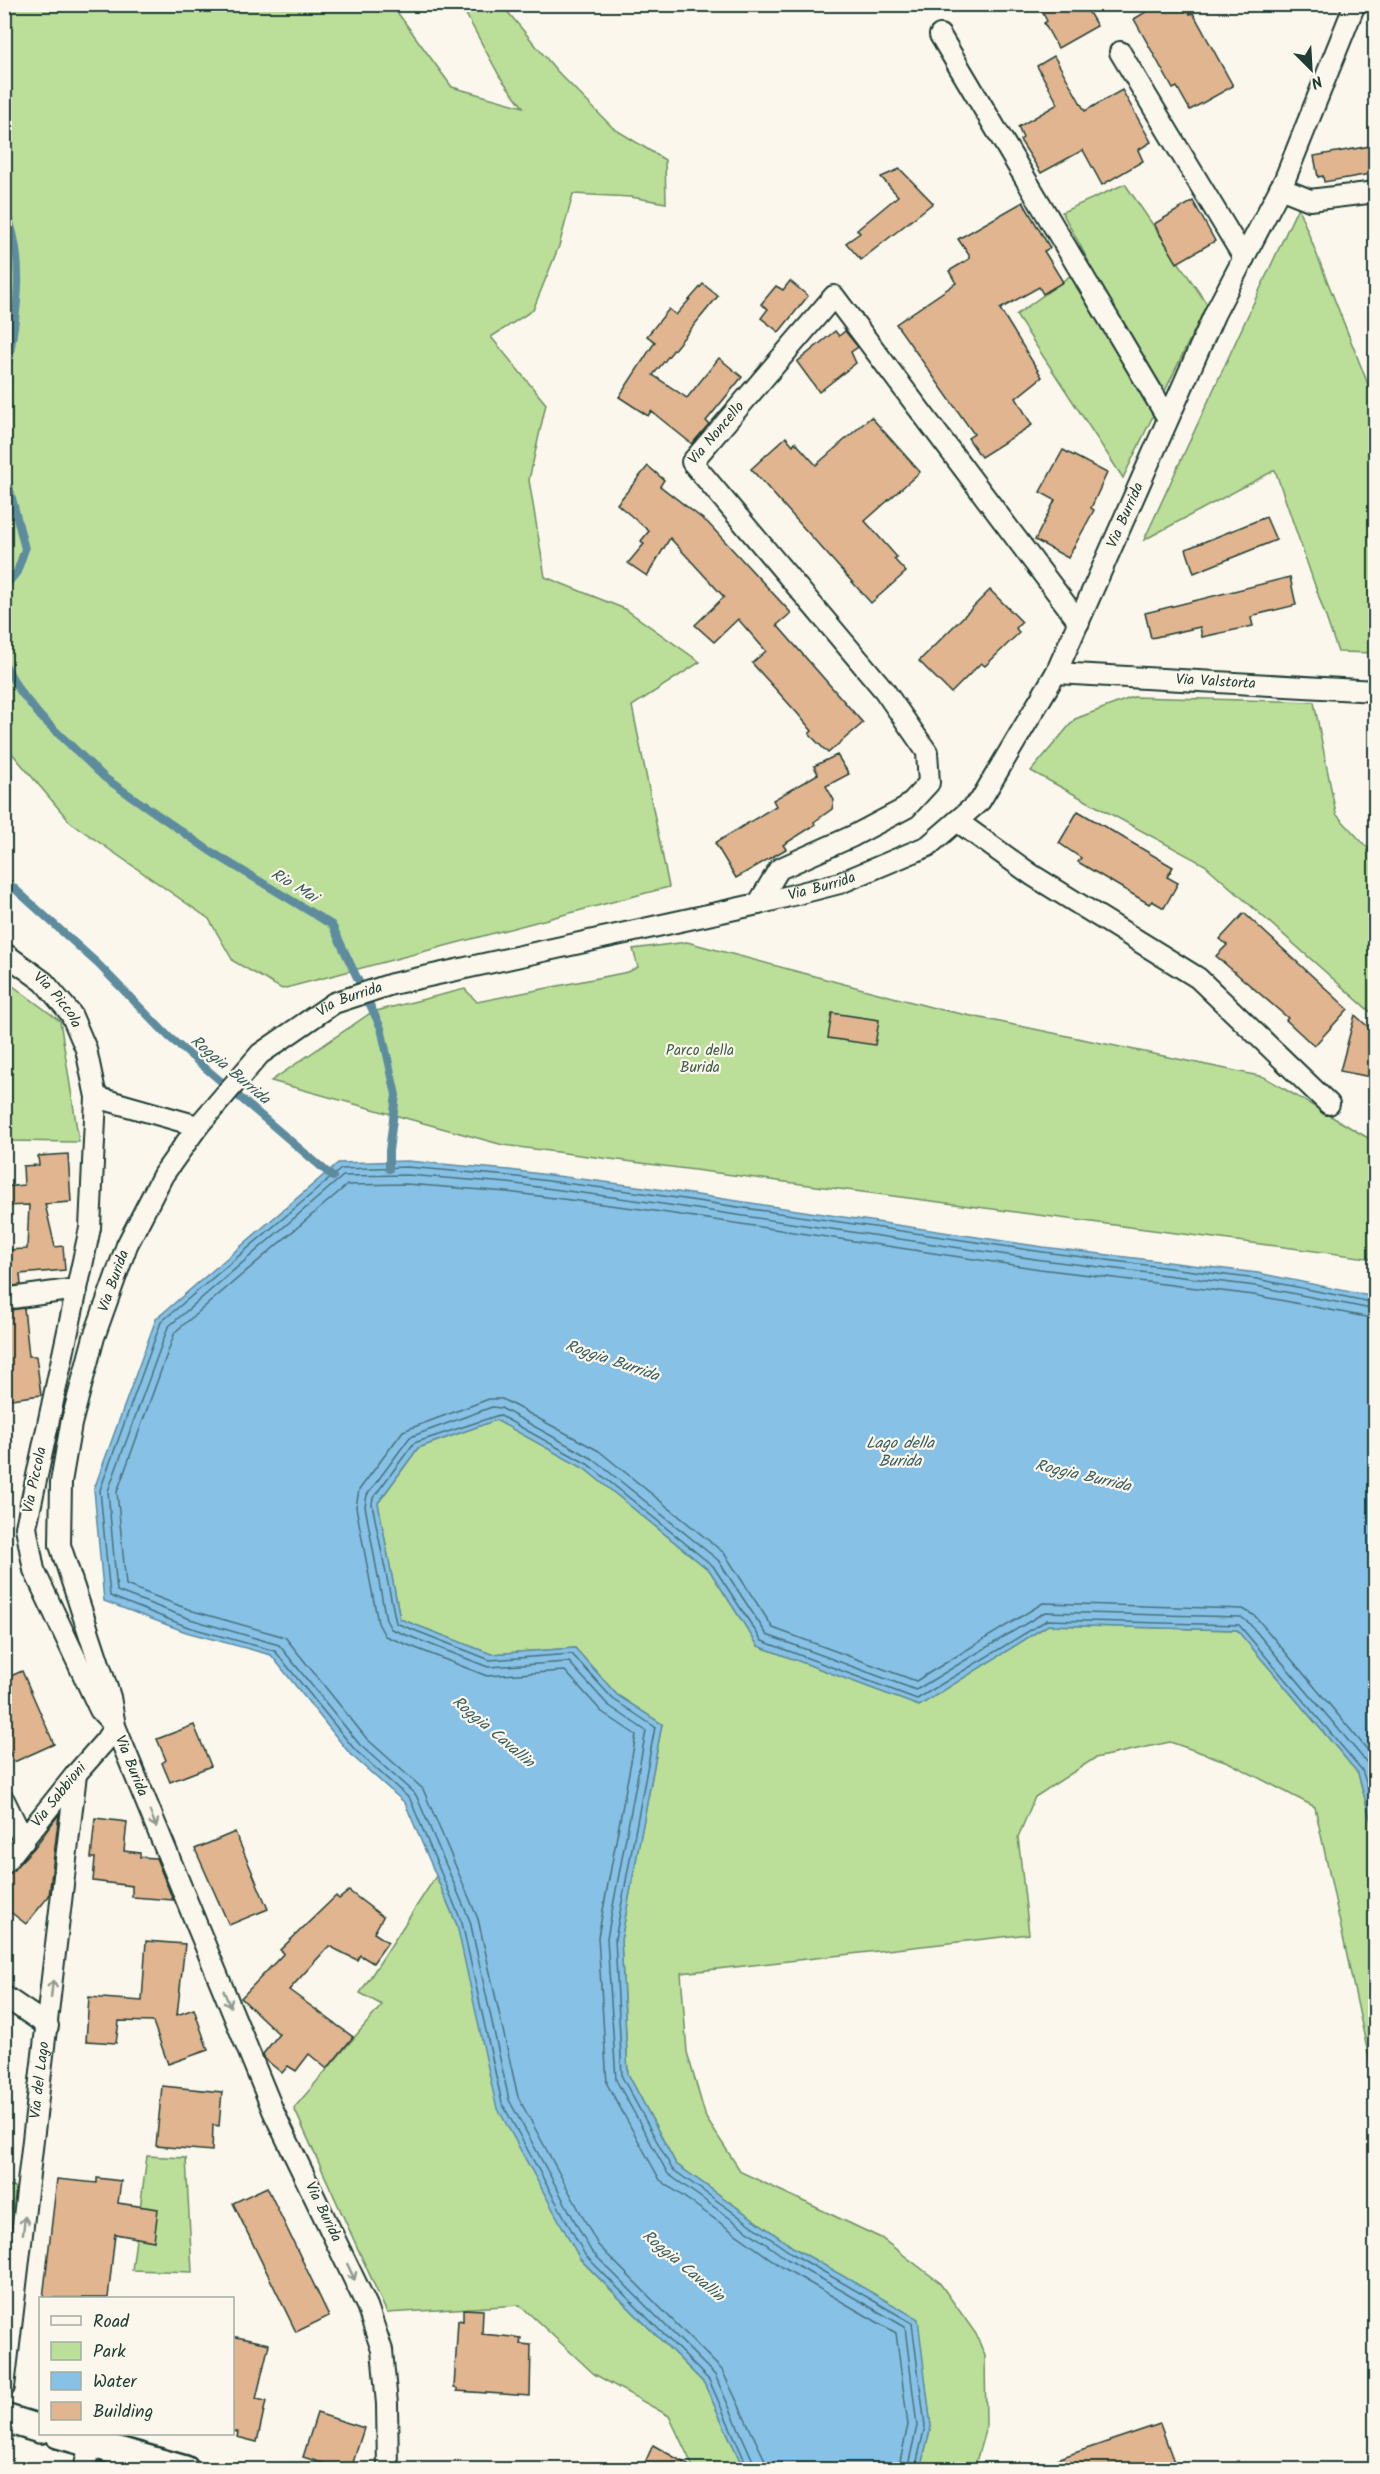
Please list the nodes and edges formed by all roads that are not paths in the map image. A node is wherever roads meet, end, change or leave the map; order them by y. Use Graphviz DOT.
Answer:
graph roads {
  1 [pos="1355,4"];
  2 [pos="940,35"];
  3 [pos="1120,52"];
  4 [pos="1280,188"];
  5 [pos="1376,192"];
  6 [pos="1244,258"];
  7 [pos="1167,417"];
  8 [pos="1079,622"];
  9 [pos="1056,673"];
  10 [pos="1376,691"];
  11 [pos="957,821"];
  12 [pos="758,904"];
  13 [pos="4,953"];
  14 [pos="246,1069"];
  15 [pos="96,1097"];
  16 [pos="1329,1104"];
  17 [pos="198,1126"];
  18 [pos="77,1289"];
  19 [pos="4,1299"];
  20 [pos="115,1726"];
  21 [pos="76,1774"];
  22 [pos="4,1800"];
  23 [pos="24,1841"];
  24 [pos="4,1864"];
  25 [pos="4,1996"];
  26 [pos="48,2026"];
  27 [pos="4,2387"];
  28 [pos="4,2418"];
  29 [pos="39,2429"];
  30 [pos="64,2435"];
  31 [pos="90,2443"];
  32 [pos="84,2469"];
  33 [pos="185,2469"];
  34 [pos="387,2469"];
  1 -- 4 [label="street, Via Burrida"];
  2 -- 7 [label="street"];
  3 -- 6 [label="street"];
  4 -- 5 [label="street"];
  4 -- 6 [label="street, Via Burrida"];
  6 -- 7 [label="street, Via Burrida"];
  7 -- 8 [label="street, Via Burrida"];
  8 -- 9 [label="street, Via Burrida"];
  8 -- 12 [label="street, Via Noncello"];
  9 -- 10 [label="street, Via Valstorta"];
  9 -- 11 [label="street, Via Burrida"];
  11 -- 12 [label="street, Via Burrida"];
  11 -- 16 [label="street"];
  12 -- 14 [label="street, Via Burrida"];
  13 -- 15 [label="street, Via Piccola"];
  14 -- 17 [label="street, Via Burida"];
  15 -- 17 [label="street"];
  15 -- 18 [label="street, Via Piccola"];
  17 -- 20 [label="street, Via Burida"];
  18 -- 19 [label="street"];
  18 -- 20 [label="street, Via Piccola"];
  20 -- 21 [label="street, Via Sabbioni"];
  20 -- 34 [label="street, Via Burida, one-way"];
  21 -- 23 [label="street, Via Sabbioni"];
  26 -- 21 [label="street, Via del Lago, one-way"];
  22 -- 23 [label="street"];
  23 -- 24 [label="street, Via Sabbioni"];
  25 -- 26 [label="street"];
  27 -- 26 [label="street, Via del Lago, one-way"];
  28 -- 29 [label="main road"];
  30 -- 31 [label="main road"];
  31 -- 32 [label="street"];
  31 -- 33 [label="main road"];
}
